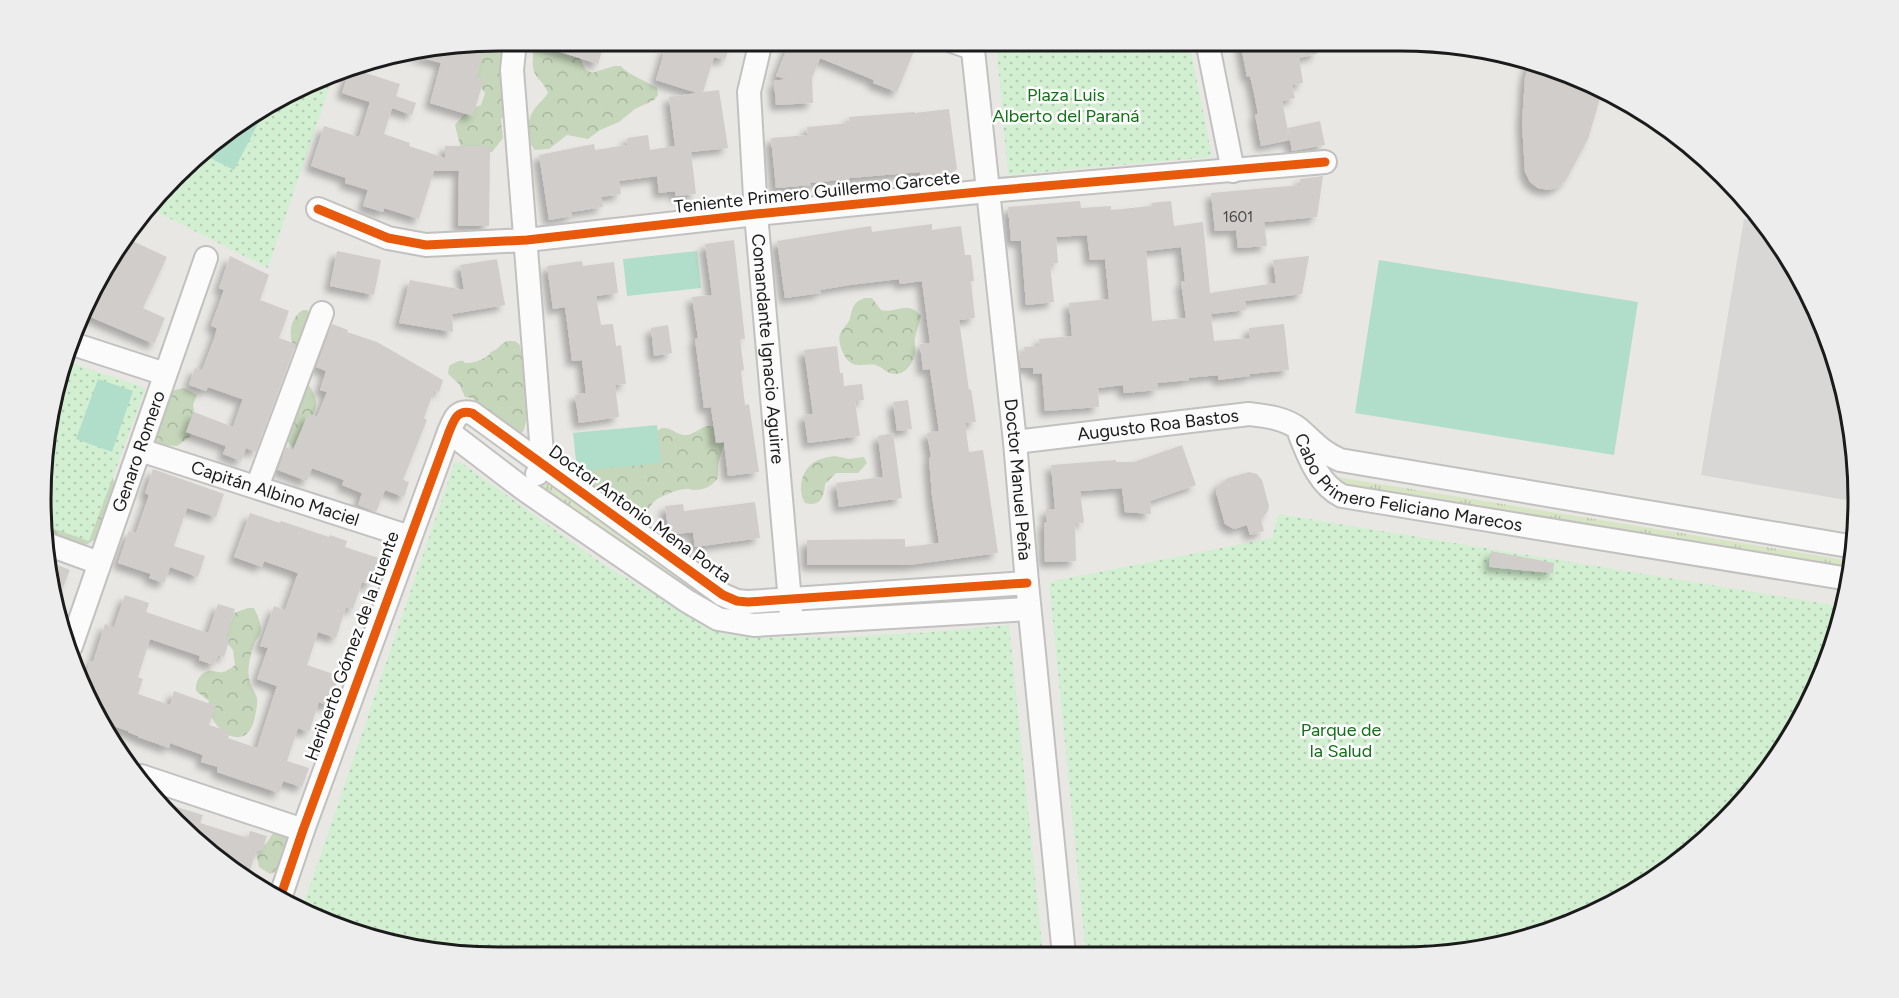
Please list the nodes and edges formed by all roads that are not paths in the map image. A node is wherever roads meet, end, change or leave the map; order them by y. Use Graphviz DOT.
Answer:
graph roads {
  1 [pos="514,51"];
  2 [pos="758,51"];
  3 [pos="966,51"];
  4 [pos="1209,51"];
  5 [pos="1325,162"];
  6 [pos="1233,171"];
  7 [pos="988,191"];
  8 [pos="318,209"];
  9 [pos="756,214"];
  10 [pos="526,240"];
  11 [pos="206,258"];
  12 [pos="322,313"];
  13 [pos="78,346"];
  14 [pos="165,375"];
  15 [pos="464,411"];
  16 [pos="1297,428"];
  17 [pos="449,432"];
  18 [pos="1015,442"];
  19 [pos="140,450"];
  20 [pos="543,466"];
  21 [pos="257,487"];
  22 [pos="525,490"];
  23 [pos="410,537"];
  24 [pos="1845,546"];
  25 [pos="54,547"];
  26 [pos="99,563"];
  27 [pos="1840,578"];
  28 [pos="1027,583"];
  29 [pos="790,600"];
  30 [pos="1029,609"];
  31 [pos="792,623"];
  32 [pos="74,638"];
  33 [pos="150,779"];
  34 [pos="303,830"];
  35 [pos="282,891"];
  36 [pos="1063,947"];
  1 -- 10 [label="street"];
  2 -- 9 [label="street, Comandante Ignacio Aguirre"];
  3 -- 7 [label="street, Doctor Manuel Peña"];
  4 -- 6 [label="street"];
  5 -- 6 [label="street, Teniente Primero Guillermo Garcete"];
  6 -- 7 [label="street, Teniente Primero Guillermo Garcete"];
  7 -- 9 [label="street, Teniente Primero Guillermo Garcete"];
  7 -- 18 [label="street, Doctor Manuel Peña"];
  8 -- 10 [label="street, Teniente Primero Guillermo Garcete"];
  9 -- 10 [label="street, Teniente Primero Guillermo Garcete"];
  9 -- 29 [label="street, Comandante Ignacio Aguirre"];
  10 -- 20 [label="street"];
  11 -- 14 [label="street, Genaro Romero"];
  12 -- 21 [label="street"];
  13 -- 14 [label="street"];
  14 -- 19 [label="street, Genaro Romero"];
  15 -- 17 [label="street, Heriberto Gómez de la Fuente"];
  15 -- 20 [label="street, Doctor Antonio Mena Porta"];
  16 -- 18 [label="street, Augusto Roa Bastos"];
  16 -- 24 [label="street, Cabo Primero Feliciano Marecos"];
  16 -- 27 [label="street, Cabo Primero Feliciano Marecos"];
  17 -- 22 [label="street"];
  17 -- 23 [label="street, Heriberto Gómez de la Fuente"];
  18 -- 28 [label="street, Doctor Manuel Peña"];
  19 -- 21 [label="street, Capitán Albino Maciel"];
  19 -- 26 [label="street, Genaro Romero"];
  20 -- 22 [label="street"];
  20 -- 29 [label="street, Doctor Antonio Mena Porta"];
  21 -- 23 [label="street, Capitán Albino Maciel"];
  22 -- 31 [label="street"];
  23 -- 34 [label="street, Heriberto Gómez de la Fuente"];
  25 -- 26 [label="street"];
  26 -- 32 [label="street, Genaro Romero"];
  28 -- 29 [label="street, Doctor Antonio Mena Porta"];
  28 -- 30 [label="street, Doctor Manuel Peña"];
  29 -- 31 [label="street, Comandante Ignacio Aguirre"];
  30 -- 31 [label="street"];
  30 -- 36 [label="street, Doctor Manuel Peña"];
  33 -- 34 [label="street"];
  34 -- 35 [label="street, Heriberto Gómez de la Fuente"];
}
